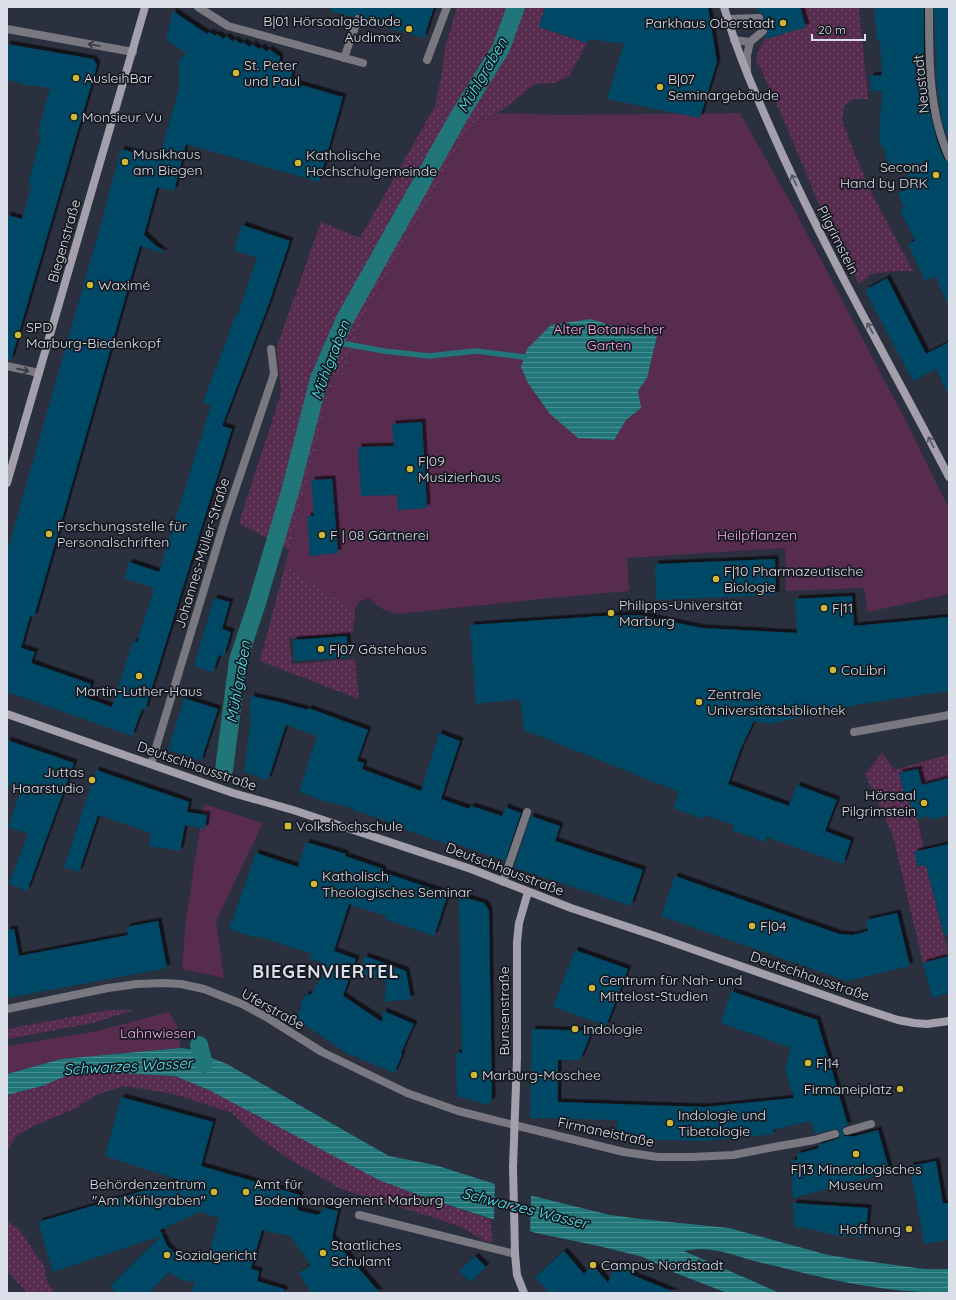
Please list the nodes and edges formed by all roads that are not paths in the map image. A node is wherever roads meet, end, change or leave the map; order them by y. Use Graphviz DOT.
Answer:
graph roads {
  1 [pos="145,7"];
  2 [pos="198,7"];
  3 [pos="447,7"];
  4 [pos="724,7"];
  5 [pos="929,7"];
  6 [pos="760,18"];
  7 [pos="358,19"];
  8 [pos="728,19"];
  9 [pos="7,29"];
  10 [pos="763,31"];
  11 [pos="734,40"];
  12 [pos="750,42"];
  13 [pos="133,52"];
  14 [pos="344,58"];
  15 [pos="427,60"];
  16 [pos="363,63"];
  17 [pos="747,76"];
  18 [pos="949,157"];
  19 [pos="271,349"];
  20 [pos="7,366"];
  21 [pos="39,373"];
  22 [pos="949,477"];
  23 [pos="7,483"];
  24 [pos="7,714"];
  25 [pos="949,715"];
  26 [pos="854,732"];
  27 [pos="151,764"];
  28 [pos="527,812"];
  29 [pos="503,882"];
  30 [pos="528,892"];
  31 [pos="7,1009"];
  32 [pos="949,1021"];
  33 [pos="871,1124"];
  34 [pos="514,1125"];
  35 [pos="847,1131"];
  36 [pos="835,1134"];
  37 [pos="359,1215"];
  38 [pos="515,1254"];
  39 [pos="524,1293"];
  1 -- 13 [label="main road, Biegenstraße"];
  2 -- 14 [label="street"];
  3 -- 15 [label="street"];
  4 -- 8 [label="main road, Pilgrimstein"];
  5 -- 18 [label="street, Neustadt"];
  6 -- 8 [label="street"];
  7 -- 14 [label="street"];
  8 -- 11 [label="main road, Pilgrimstein"];
  13 -- 9 [label="street, one-way"];
  10 -- 12 [label="street"];
  11 -- 12 [label="street"];
  11 -- 17 [label="main road, Pilgrimstein"];
  12 -- 17 [label="street"];
  13 -- 21 [label="main road, Biegenstraße"];
  14 -- 16 [label="street"];
  22 -- 17 [label="main road, Pilgrimstein, one-way"];
  19 -- 27 [label="street, Johannes-Müller-Straße"];
  20 -- 21 [label="street, one-way"];
  21 -- 23 [label="main road, Biegenstraße"];
  24 -- 27 [label="main road, Deutschhausstraße"];
  25 -- 26 [label="street"];
  27 -- 29 [label="main road, Deutschhausstraße"];
  28 -- 29 [label="street"];
  29 -- 30 [label="main road, Deutschhausstraße"];
  30 -- 32 [label="main road, Deutschhausstraße"];
  30 -- 34 [label="main road, Bunsenstraße"];
  31 -- 34 [label="street, Uferstraße"];
  33 -- 35 [label="street"];
  34 -- 36 [label="street, Firmaneistraße"];
  34 -- 38 [label="main road, Bunsenstraße"];
  37 -- 38 [label="street"];
  38 -- 39 [label="main road, Bunsenstraße"];
}
